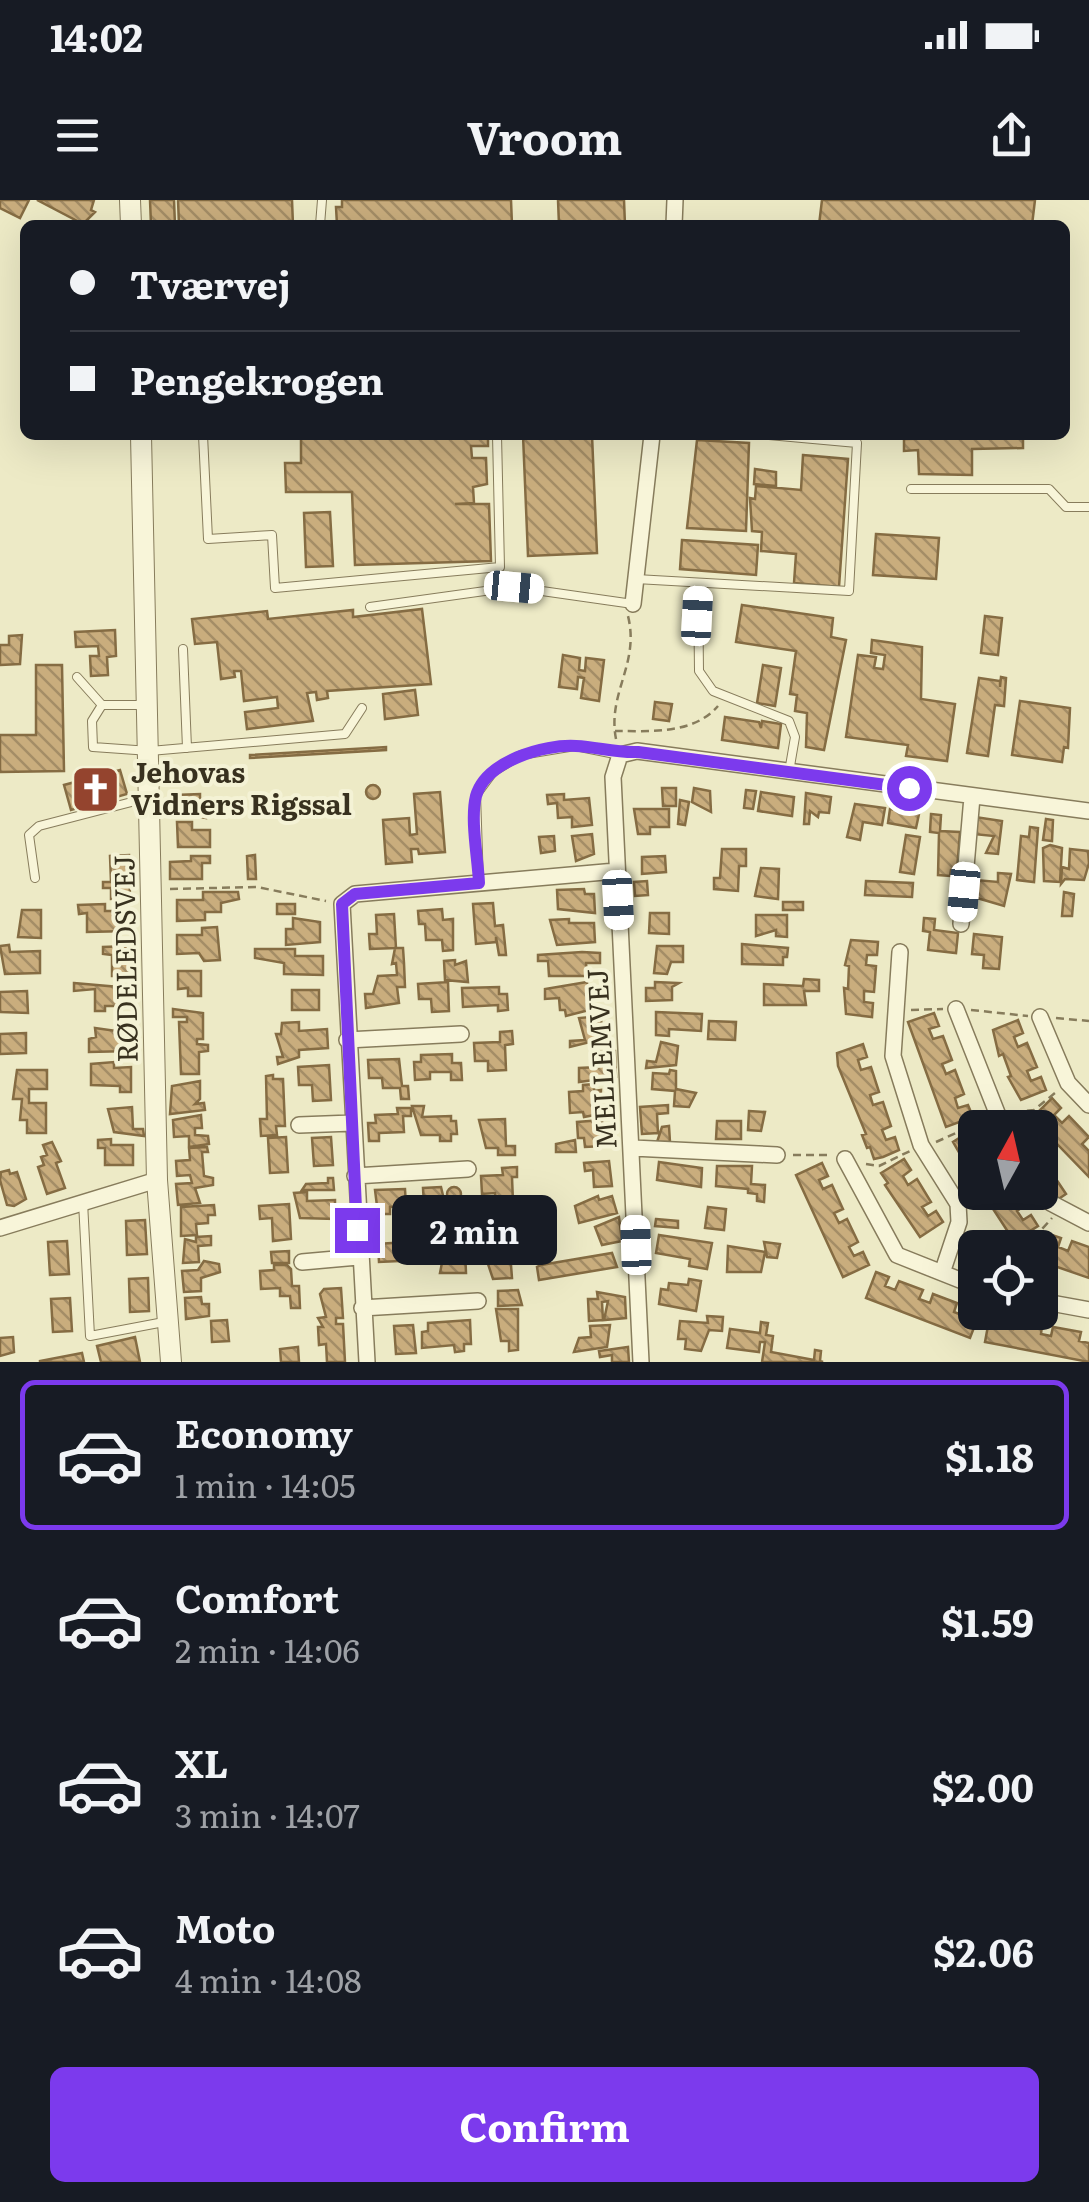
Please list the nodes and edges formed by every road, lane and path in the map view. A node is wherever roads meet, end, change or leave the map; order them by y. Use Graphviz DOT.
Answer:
graph roads {
  1 [pos="141,440"];
  2 [pos="203,440"];
  3 [pos="496,440"];
  4 [pos="651,440"];
  5 [pos="832,440"];
  6 [pos="912,489"];
  7 [pos="1089,507"];
  8 [pos="636,580"];
  9 [pos="698,583"];
  10 [pos="630,603"];
  11 [pos="370,607"];
  12 [pos="183,650"];
  13 [pos="78,676"];
  14 [pos="725,697"];
  15 [pos="102,705"];
  16 [pos="149,705"];
  17 [pos="362,708"];
  18 [pos="614,732"];
  19 [pos="187,748"];
  20 [pos="150,751"];
  21 [pos="620,755"];
  22 [pos="789,772"];
  23 [pos="972,796"];
  24 [pos="151,797"];
  25 [pos="1089,812"];
  26 [pos="616,872"];
  27 [pos="36,878"];
  28 [pos="479,883"];
  29 [pos="153,889"];
  30 [pos="342,904"];
  31 [pos="961,924"];
  32 [pos="900,952"];
  33 [pos="956,1009"];
  34 [pos="895,1010"];
  35 [pos="1040,1017"];
  36 [pos="1089,1021"];
  37 [pos="461,1034"];
  38 [pos="348,1040"];
  39 [pos="1089,1105"];
  40 [pos="996,1110"];
  41 [pos="352,1122"];
  42 [pos="299,1125"];
  43 [pos="632,1148"];
  44 [pos="777,1155"];
  45 [pos="844,1160"];
  46 [pos="468,1169"];
  47 [pos="356,1176"];
  48 [pos="157,1180"];
  49 [pos="83,1202"];
  50 [pos="1058,1208"];
  51 [pos="1060,1210"];
  52 [pos="1089,1223"];
  53 [pos="0,1228"];
  54 [pos="1042,1230"];
  55 [pos="358,1257"];
  56 [pos="302,1262"];
  57 [pos="942,1273"];
  58 [pos="958,1279"];
  59 [pos="478,1301"];
  60 [pos="1058,1304"];
  61 [pos="362,1308"];
  62 [pos="1089,1310"];
  63 [pos="168,1322"];
  64 [pos="170,1362"];
  65 [pos="366,1362"];
  66 [pos="641,1362"];
  1 -- 16 [label="street, RØDELEDSVEJ"];
  2 -- 3 [label="lane"];
  4 -- 8 [label="street"];
  5 -- 9 [label="lane"];
  6 -- 7 [label="lane"];
  8 -- 9 [label="lane"];
  8 -- 10 [label="street"];
  9 -- 14 [label="lane"];
  10 -- 11 [label="lane"];
  10 -- 18 [label="path"];
  12 -- 19 [label="lane"];
  13 -- 15 [label="lane"];
  14 -- 18 [label="path"];
  14 -- 22 [label="lane"];
  15 -- 16 [label="lane"];
  15 -- 20 [label="lane"];
  16 -- 20 [label="street, RØDELEDSVEJ"];
  17 -- 19 [label="lane"];
  18 -- 21 [label="path"];
  19 -- 20 [label="lane"];
  20 -- 24 [label="street, RØDELEDSVEJ"];
  21 -- 22 [label="street"];
  21 -- 26 [label="street, MELLEMVEJ"];
  21 -- 28 [label="lane"];
  22 -- 23 [label="street"];
  23 -- 25 [label="street"];
  23 -- 31 [label="street"];
  24 -- 27 [label="lane"];
  24 -- 29 [label="street, RØDELEDSVEJ"];
  26 -- 28 [label="street"];
  26 -- 43 [label="street, MELLEMVEJ"];
  28 -- 30 [label="street"];
  29 -- 30 [label="path"];
  29 -- 48 [label="street, RØDELEDSVEJ"];
  30 -- 38 [label="street"];
  32 -- 34 [label="street"];
  33 -- 34 [label="path"];
  33 -- 35 [label="path"];
  33 -- 40 [label="street"];
  34 -- 57 [label="street"];
  35 -- 36 [label="path"];
  35 -- 39 [label="street"];
  37 -- 38 [label="street"];
  38 -- 41 [label="street"];
  41 -- 42 [label="street"];
  41 -- 47 [label="street"];
  43 -- 44 [label="street"];
  43 -- 66 [label="street, MELLEMVEJ"];
  45 -- 57 [label="street"];
  46 -- 47 [label="street"];
  47 -- 55 [label="street"];
  48 -- 49 [label="street"];
  48 -- 63 [label="street, RØDELEDSVEJ"];
  49 -- 53 [label="street"];
  49 -- 63 [label="lane"];
  50 -- 51 [label="street"];
  51 -- 52 [label="street"];
  51 -- 54 [label="path"];
  55 -- 56 [label="street"];
  55 -- 61 [label="street"];
  57 -- 58 [label="street"];
  59 -- 61 [label="street"];
  60 -- 62 [label="street"];
  61 -- 65 [label="street"];
  63 -- 64 [label="street, RØDELEDSVEJ"];
}
